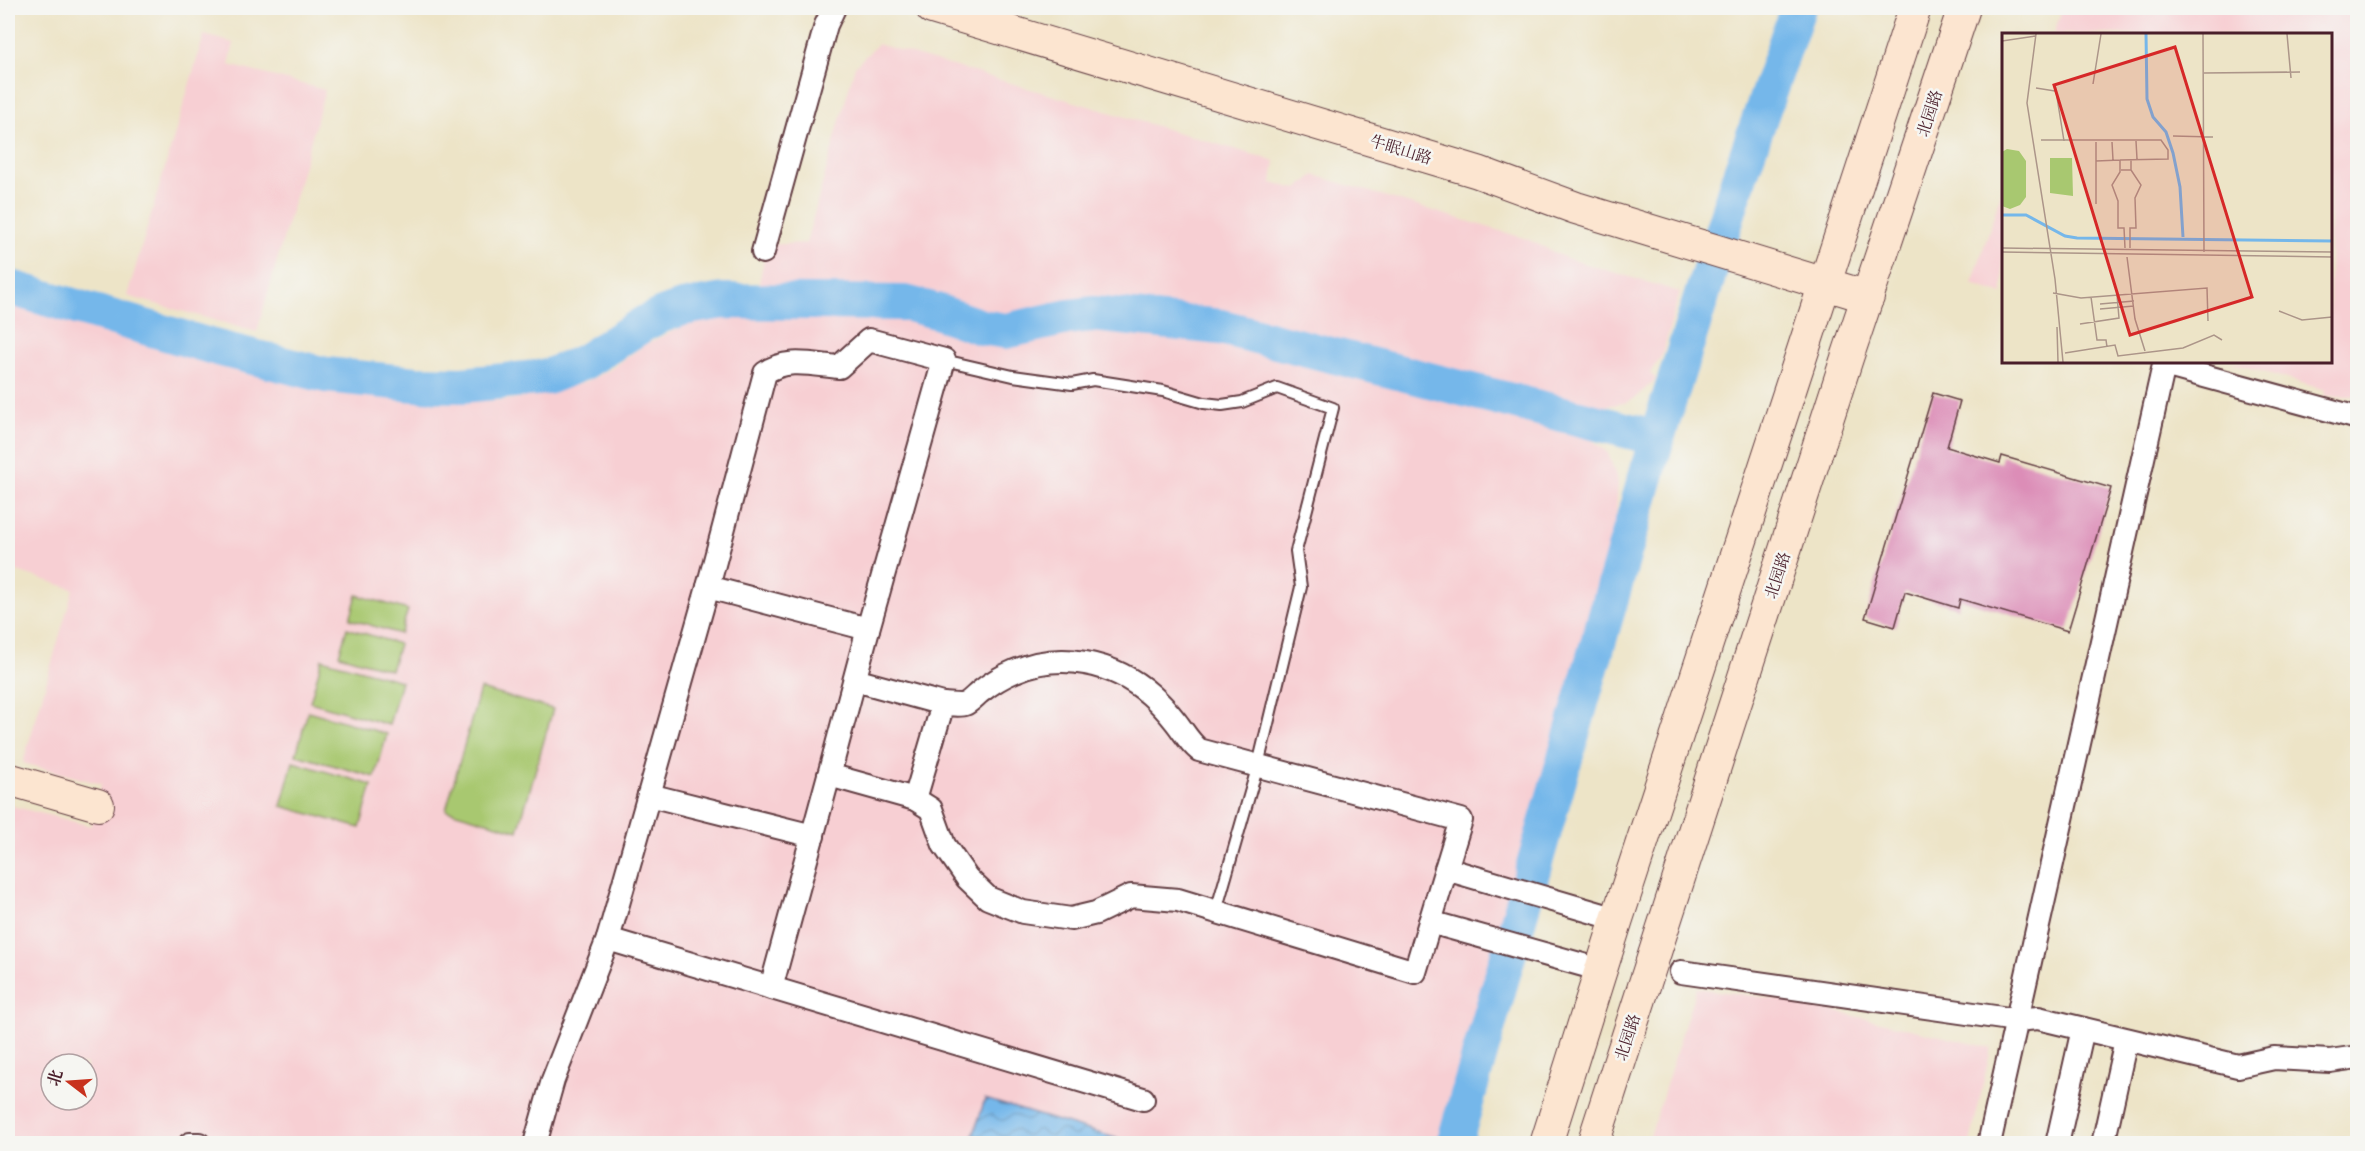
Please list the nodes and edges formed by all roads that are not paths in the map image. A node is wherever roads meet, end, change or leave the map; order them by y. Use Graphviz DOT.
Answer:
graph roads {
  1 [pos="834,8"];
  2 [pos="932,8"];
  3 [pos="1915,8"];
  4 [pos="1964,8"];
  5 [pos="1860,177"];
  6 [pos="1903,192"];
  7 [pos="763,252"];
  8 [pos="1825,284"];
  9 [pos="1868,297"];
  10 [pos="944,360"];
  11 [pos="1793,381"];
  12 [pos="1835,394"];
  13 [pos="2358,418"];
  14 [pos="708,587"];
  15 [pos="868,628"];
  16 [pos="855,680"];
  17 [pos="943,704"];
  18 [pos="1258,765"];
  19 [pos="829,775"];
  20 [pos="8,779"];
  21 [pos="649,795"];
  22 [pos="915,799"];
  23 [pos="98,805"];
  24 [pos="813,836"];
  25 [pos="1446,869"];
  26 [pos="1216,911"];
  27 [pos="1617,919"];
  28 [pos="1430,922"];
  29 [pos="608,939"];
  30 [pos="1587,966"];
  31 [pos="1681,972"];
  32 [pos="771,987"];
  33 [pos="2016,1020"];
  34 [pos="2083,1029"];
  35 [pos="2126,1040"];
  36 [pos="2358,1057"];
  37 [pos="1143,1099"];
  38 [pos="190,1143"];
  39 [pos="199,1143"];
  40 [pos="536,1143"];
  41 [pos="1546,1143"];
  42 [pos="1593,1143"];
  43 [pos="1989,1143"];
  44 [pos="2057,1143"];
  45 [pos="2103,1143"];
  1 -- 7 [label="street"];
  2 -- 8 [label="main road, 牛眠山路"];
  3 -- 5 [label="main road"];
  4 -- 6 [label="main road, 北园路"];
  5 -- 6 [label="main road"];
  5 -- 8 [label="main road"];
  6 -- 9 [label="main road, 北园路"];
  8 -- 9 [label="main road, 牛眠山路"];
  8 -- 11 [label="main road"];
  9 -- 12 [label="main road, 北园路"];
  10 -- 14 [label="street"];
  10 -- 15 [label="street"];
  10 -- 18 [label="lane"];
  11 -- 12 [label="main road"];
  11 -- 27 [label="main road"];
  12 -- 42 [label="main road, 北园路"];
  13 -- 33 [label="street"];
  14 -- 15 [label="street"];
  14 -- 21 [label="street"];
  15 -- 16 [label="street"];
  16 -- 17 [label="street"];
  16 -- 19 [label="street"];
  17 -- 18 [label="street"];
  17 -- 22 [label="street"];
  18 -- 25 [label="street"];
  18 -- 26 [label="lane"];
  19 -- 22 [label="street"];
  19 -- 24 [label="street"];
  20 -- 23 [label="main road"];
  21 -- 24 [label="street"];
  21 -- 29 [label="street"];
  22 -- 26 [label="street"];
  24 -- 32 [label="street"];
  25 -- 27 [label="street"];
  25 -- 28 [label="street"];
  26 -- 28 [label="street"];
  27 -- 30 [label="main road"];
  28 -- 30 [label="street"];
  29 -- 32 [label="street"];
  29 -- 40 [label="street"];
  30 -- 41 [label="main road"];
  31 -- 33 [label="street"];
  32 -- 37 [label="street"];
  33 -- 34 [label="street"];
  33 -- 43 [label="street"];
  34 -- 35 [label="street"];
  34 -- 44 [label="street"];
  35 -- 36 [label="street"];
  35 -- 45 [label="street"];
  38 -- 39 [label="street"];
}
